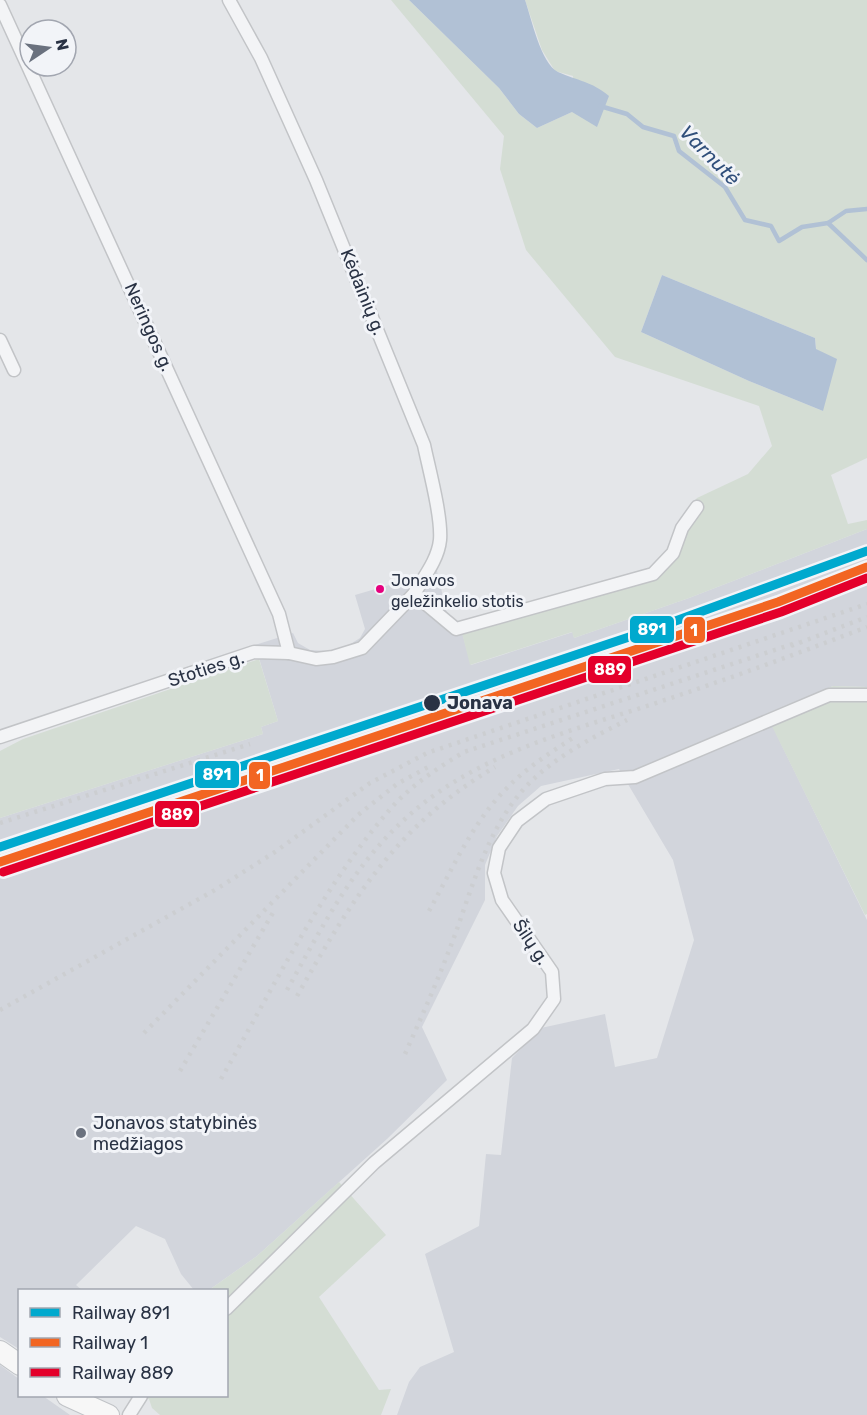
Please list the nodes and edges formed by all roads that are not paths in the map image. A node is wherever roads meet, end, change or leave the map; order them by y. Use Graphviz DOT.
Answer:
graph roads {
  1 [pos="229,0"];
  2 [pos="0,5"];
  3 [pos="0,340"];
  4 [pos="14,370"];
  5 [pos="697,507"];
  6 [pos="414,594"];
  7 [pos="289,653"];
  8 [pos="867,695"];
  9 [pos="0,737"];
  10 [pos="228,1307"];
  11 [pos="0,1351"];
  12 [pos="18,1364"];
  13 [pos="72,1397"];
  14 [pos="140,1397"];
  15 [pos="109,1415"];
  16 [pos="129,1415"];
  1 -- 6 [label="street, Kėdainių g."];
  2 -- 7 [label="street, Neringos g."];
  3 -- 4 [label="street"];
  5 -- 6 [label="street"];
  6 -- 7 [label="street, Stoties g."];
  7 -- 9 [label="street, Stoties g."];
  8 -- 10 [label="street, Šilų g."];
  11 -- 12 [label="main road"];
  13 -- 15 [label="main road"];
  14 -- 16 [label="street"];
}
